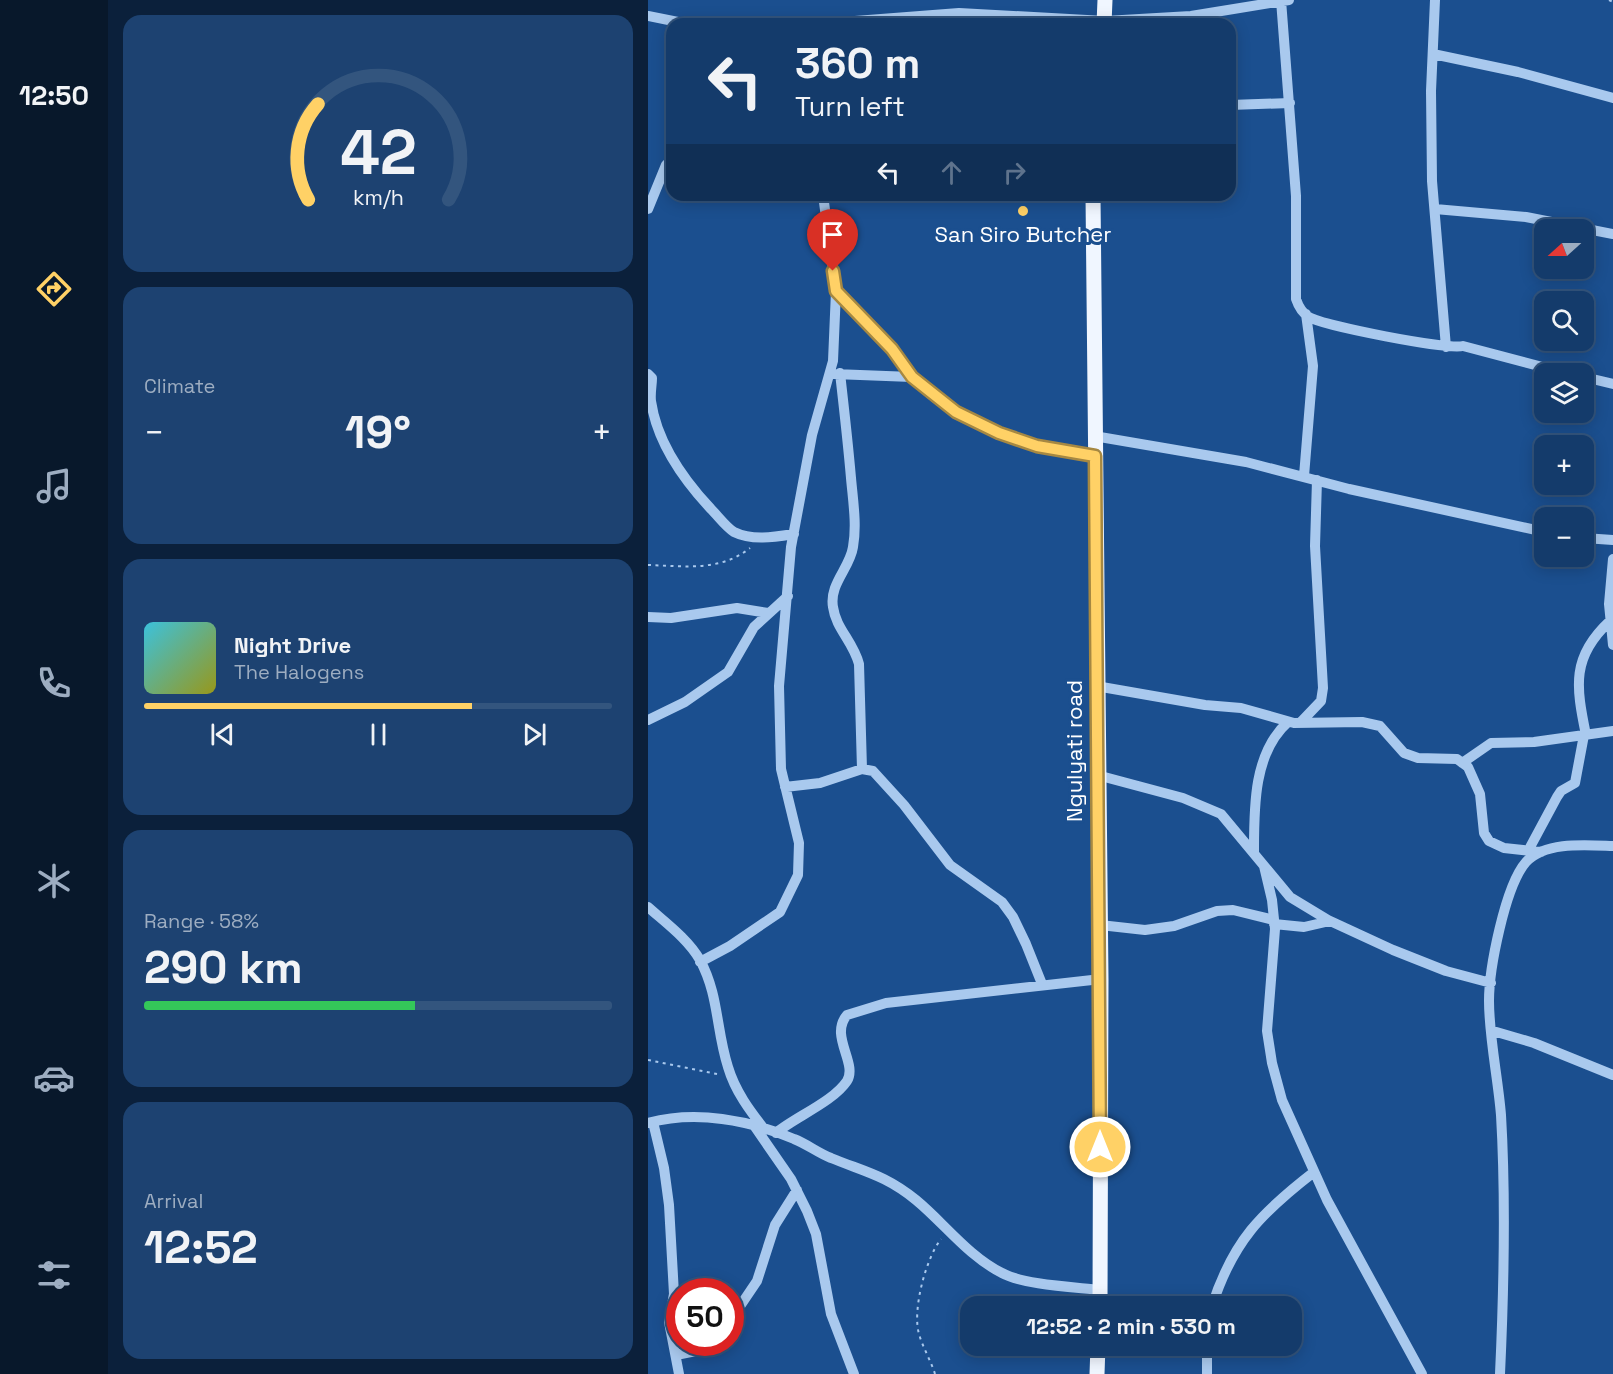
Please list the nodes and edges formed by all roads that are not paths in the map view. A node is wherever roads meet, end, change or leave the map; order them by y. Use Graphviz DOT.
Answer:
graph roads {
  1 [pos="1105,0"];
  2 [pos="1284,0"];
  3 [pos="1435,0"];
  4 [pos="648,16"];
  5 [pos="894,18"];
  6 [pos="1040,18"];
  7 [pos="1105,18"];
  8 [pos="1162,18"];
  9 [pos="666,20"];
  10 [pos="1433,54"];
  11 [pos="1613,98"];
  12 [pos="1290,103"];
  13 [pos="1236,105"];
  14 [pos="666,165"];
  15 [pos="824,201"];
  16 [pos="1094,201"];
  17 [pos="648,209"];
  18 [pos="1435,209"];
  19 [pos="1613,234"];
  20 [pos="836,291"];
  21 [pos="1305,314"];
  22 [pos="1446,346"];
  23 [pos="1534,365"];
  24 [pos="648,374"];
  25 [pos="836,374"];
  26 [pos="912,377"];
  27 [pos="1594,379"];
  28 [pos="1613,384"];
  29 [pos="1094,436"];
  30 [pos="1095,456"];
  31 [pos="1304,476"];
  32 [pos="1317,480"];
  33 [pos="1534,530"];
  34 [pos="794,534"];
  35 [pos="1594,539"];
  36 [pos="1613,540"];
  37 [pos="1613,559"];
  38 [pos="788,596"];
  39 [pos="768,613"];
  40 [pos="648,617"];
  41 [pos="1610,621"];
  42 [pos="1613,645"];
  43 [pos="1096,686"];
  44 [pos="648,720"];
  45 [pos="1294,722"];
  46 [pos="1613,731"];
  47 [pos="1585,735"];
  48 [pos="1462,763"];
  49 [pos="862,769"];
  50 [pos="1097,775"];
  51 [pos="785,787"];
  52 [pos="1613,846"];
  53 [pos="1528,851"];
  54 [pos="1543,852"];
  55 [pos="1254,853"];
  56 [pos="1264,866"];
  57 [pos="648,908"];
  58 [pos="1330,921"];
  59 [pos="1274,922"];
  60 [pos="1100,925"];
  61 [pos="700,962"];
  62 [pos="1101,979"];
  63 [pos="1491,983"];
  64 [pos="1042,984"];
  65 [pos="1493,1031"];
  66 [pos="1613,1075"];
  67 [pos="650,1122"];
  68 [pos="765,1130"];
  69 [pos="1314,1173"];
  70 [pos="796,1190"];
  71 [pos="674,1278"];
  72 [pos="1100,1290"];
  73 [pos="1100,1296"];
  74 [pos="1215,1296"];
  75 [pos="744,1300"];
  76 [pos="676,1356"];
  77 [pos="1098,1356"];
  78 [pos="1208,1356"];
  79 [pos="679,1374"];
  80 [pos="856,1374"];
  81 [pos="1097,1374"];
  82 [pos="1207,1374"];
  83 [pos="1422,1374"];
  84 [pos="1500,1374"];
  1 -- 7 [label="main road"];
  2 -- 8 [label="street"];
  2 -- 12 [label="street"];
  3 -- 10 [label="street"];
  4 -- 9 [label="street"];
  5 -- 6 [label="street"];
  10 -- 11 [label="street"];
  10 -- 18 [label="street"];
  12 -- 13 [label="street"];
  12 -- 21 [label="street"];
  14 -- 17 [label="street"];
  15 -- 20 [label="street"];
  16 -- 29 [label="main road, Ngulyati road"];
  18 -- 19 [label="street"];
  18 -- 22 [label="street"];
  20 -- 25 [label="street"];
  20 -- 26 [label="street"];
  21 -- 22 [label="street"];
  21 -- 31 [label="street"];
  22 -- 23 [label="street"];
  24 -- 34 [label="street"];
  25 -- 26 [label="street"];
  25 -- 34 [label="street"];
  25 -- 49 [label="street"];
  26 -- 30 [label="street"];
  27 -- 28 [label="street"];
  29 -- 30 [label="main road, Ngulyati road"];
  29 -- 31 [label="street"];
  30 -- 43 [label="main road, Ngulyati road"];
  31 -- 32 [label="street"];
  32 -- 33 [label="street"];
  32 -- 45 [label="street"];
  34 -- 38 [label="street"];
  35 -- 36 [label="street"];
  37 -- 41 [label="street"];
  38 -- 39 [label="street"];
  38 -- 51 [label="street"];
  39 -- 40 [label="street"];
  39 -- 44 [label="street"];
  41 -- 42 [label="street"];
  41 -- 47 [label="street"];
  43 -- 45 [label="street"];
  43 -- 50 [label="main road, Ngulyati road"];
  45 -- 48 [label="street"];
  45 -- 55 [label="street"];
  46 -- 47 [label="street"];
  47 -- 48 [label="street"];
  47 -- 53 [label="street"];
  48 -- 53 [label="street"];
  49 -- 51 [label="street"];
  49 -- 64 [label="street"];
  50 -- 55 [label="street"];
  50 -- 60 [label="main road, Ngulyati road"];
  51 -- 61 [label="street"];
  52 -- 54 [label="street"];
  53 -- 54 [label="street"];
  54 -- 63 [label="street"];
  55 -- 56 [label="street"];
  56 -- 58 [label="street"];
  56 -- 59 [label="street"];
  57 -- 61 [label="street"];
  58 -- 59 [label="street"];
  58 -- 63 [label="street"];
  59 -- 60 [label="street"];
  59 -- 69 [label="street"];
  60 -- 62 [label="main road, Ngulyati road"];
  61 -- 68 [label="street"];
  62 -- 64 [label="street"];
  62 -- 72 [label="main road, Ngulyati road"];
  63 -- 65 [label="street"];
  64 -- 68 [label="street"];
  65 -- 66 [label="street"];
  65 -- 84 [label="street"];
  67 -- 68 [label="street"];
  67 -- 71 [label="street"];
  68 -- 70 [label="street"];
  68 -- 72 [label="street"];
  69 -- 74 [label="street"];
  69 -- 83 [label="street"];
  70 -- 75 [label="street"];
  70 -- 80 [label="street"];
  72 -- 73 [label="main road, Ngulyati road"];
  76 -- 79 [label="street"];
  77 -- 81 [label="main road"];
  78 -- 82 [label="street"];
}
